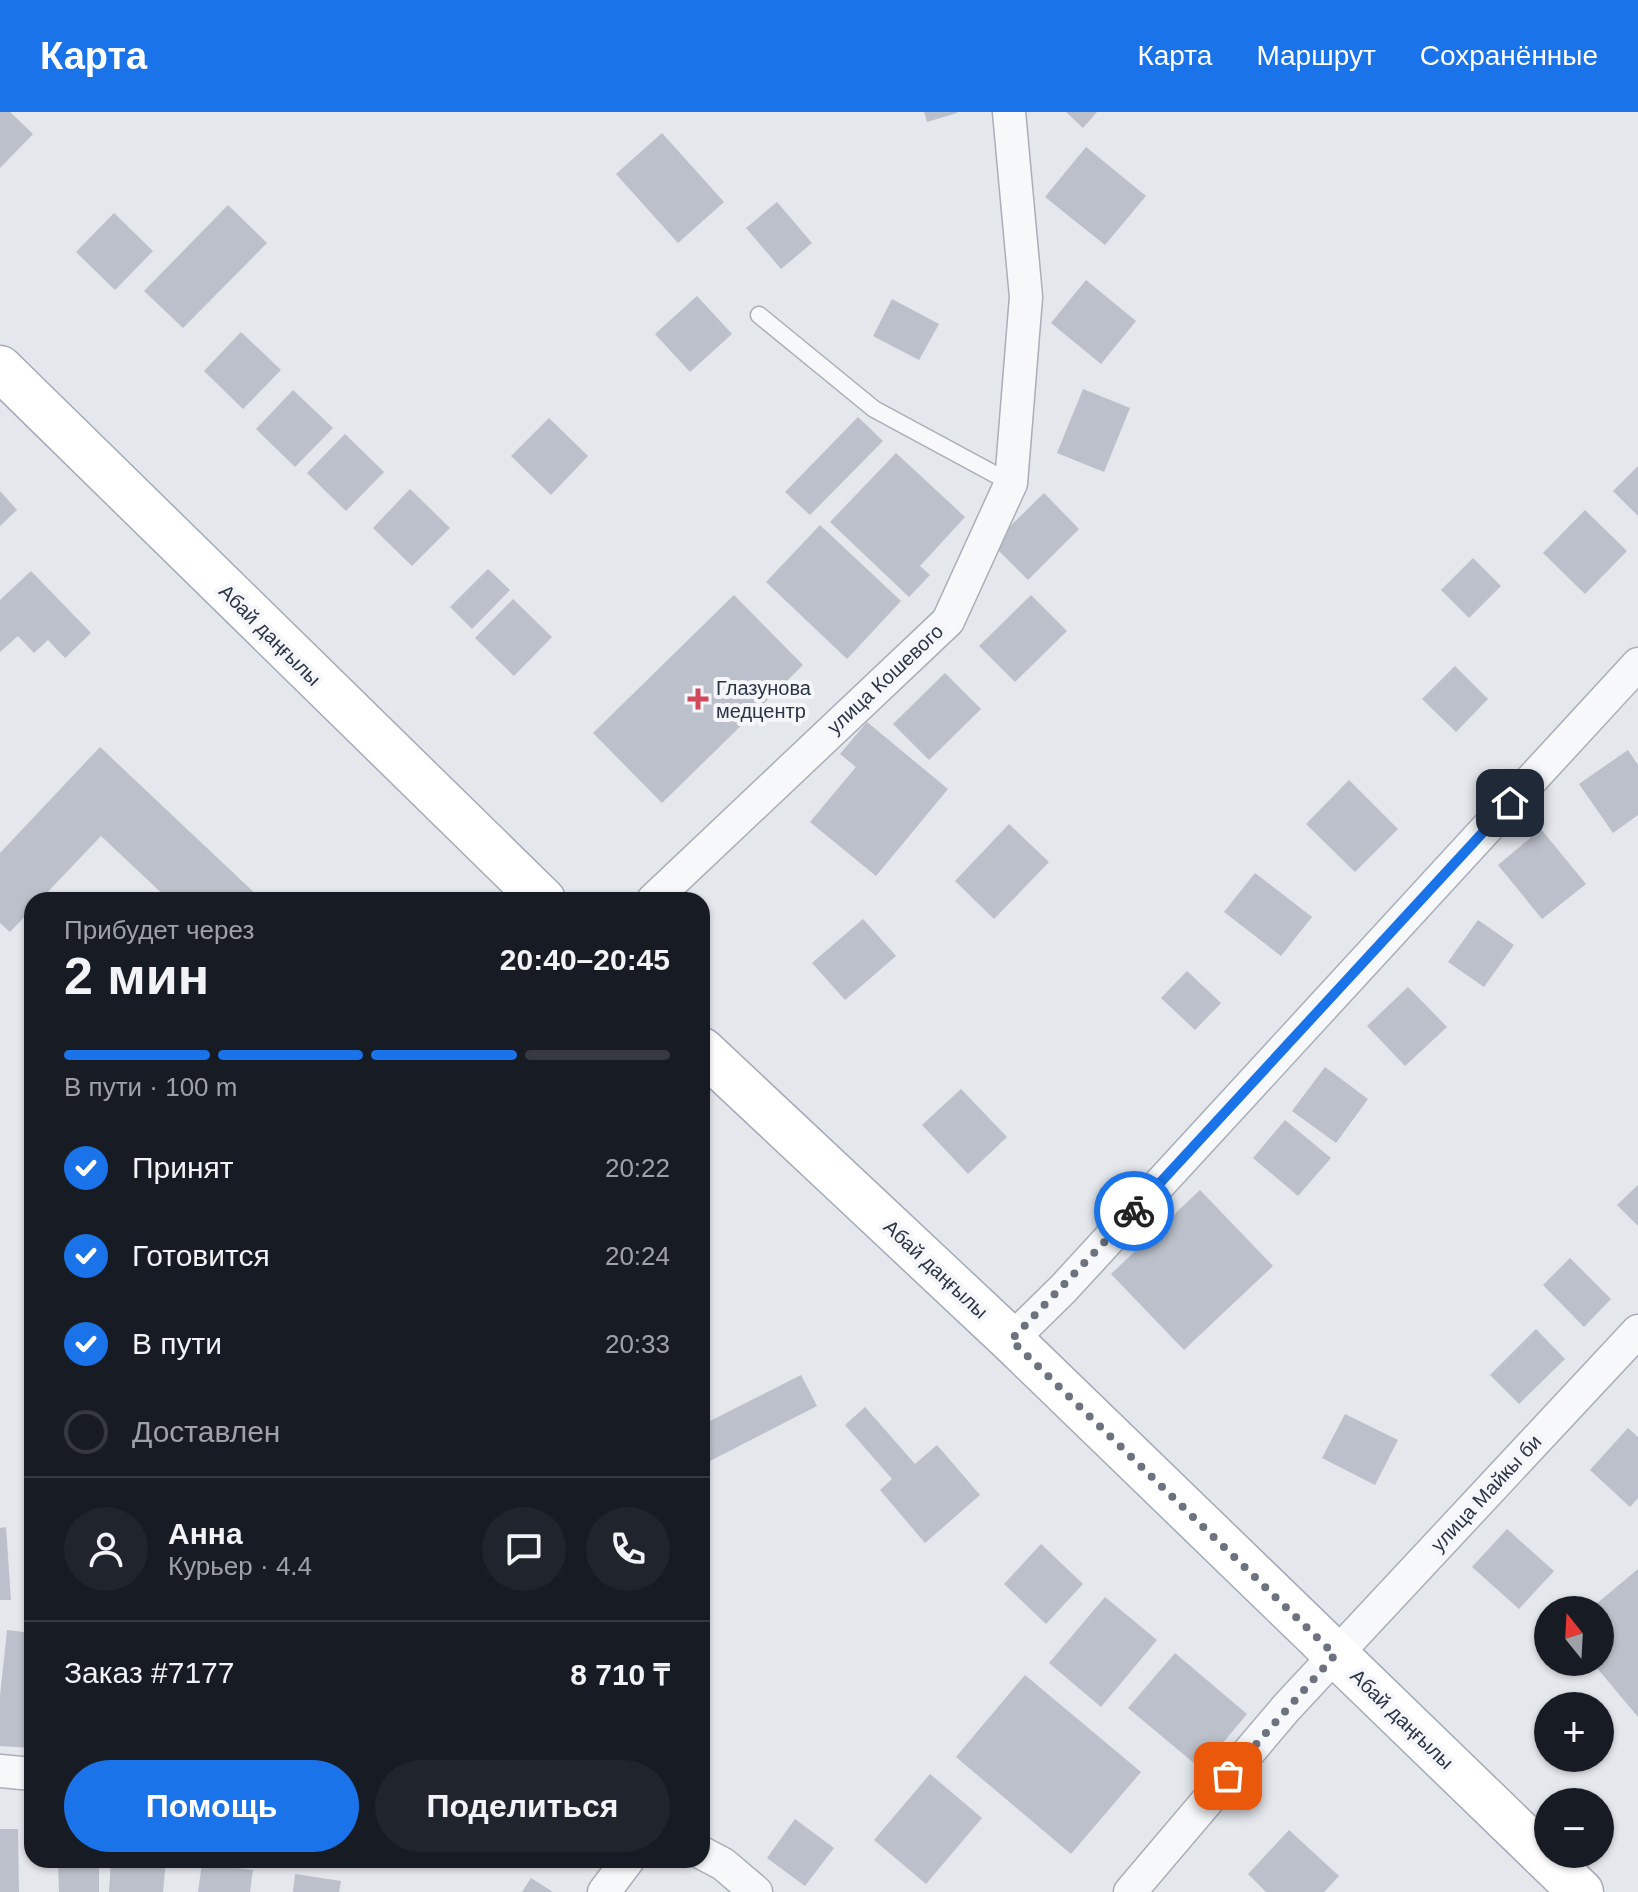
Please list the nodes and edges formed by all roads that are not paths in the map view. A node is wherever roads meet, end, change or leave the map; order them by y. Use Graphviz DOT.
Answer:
graph roads {
  1 [pos="1009,112"];
  2 [pos="759,315"];
  3 [pos="0,368"];
  4 [pos="1011,483"];
  5 [pos="1638,664"];
  6 [pos="535,892"];
  7 [pos="661,892"];
  8 [pos="710,1058"];
  9 [pos="1638,1331"];
  10 [pos="1011,1340"];
  11 [pos="1335,1655"];
  12 [pos="0,1771"];
  13 [pos="24,1773"];
  14 [pos="710,1857"];
  15 [pos="622,1868"];
  16 [pos="604,1892"];
  17 [pos="756,1892"];
  18 [pos="1130,1892"];
  19 [pos="1581,1892"];
  1 -- 4 [label="street, улица Кошевого"];
  2 -- 4 [label="lane"];
  3 -- 6 [label="main road, Абай даңғылы"];
  4 -- 7 [label="street, улица Кошевого"];
  5 -- 10 [label="street"];
  8 -- 10 [label="main road, Абай даңғылы"];
  9 -- 11 [label="street, улица Майкы би"];
  10 -- 11 [label="main road, Абай даңғылы"];
  11 -- 18 [label="street, улица Майкы би"];
  11 -- 19 [label="main road, Абай даңғылы"];
  12 -- 13 [label="street"];
  14 -- 17 [label="street"];
  15 -- 16 [label="street"];
}
